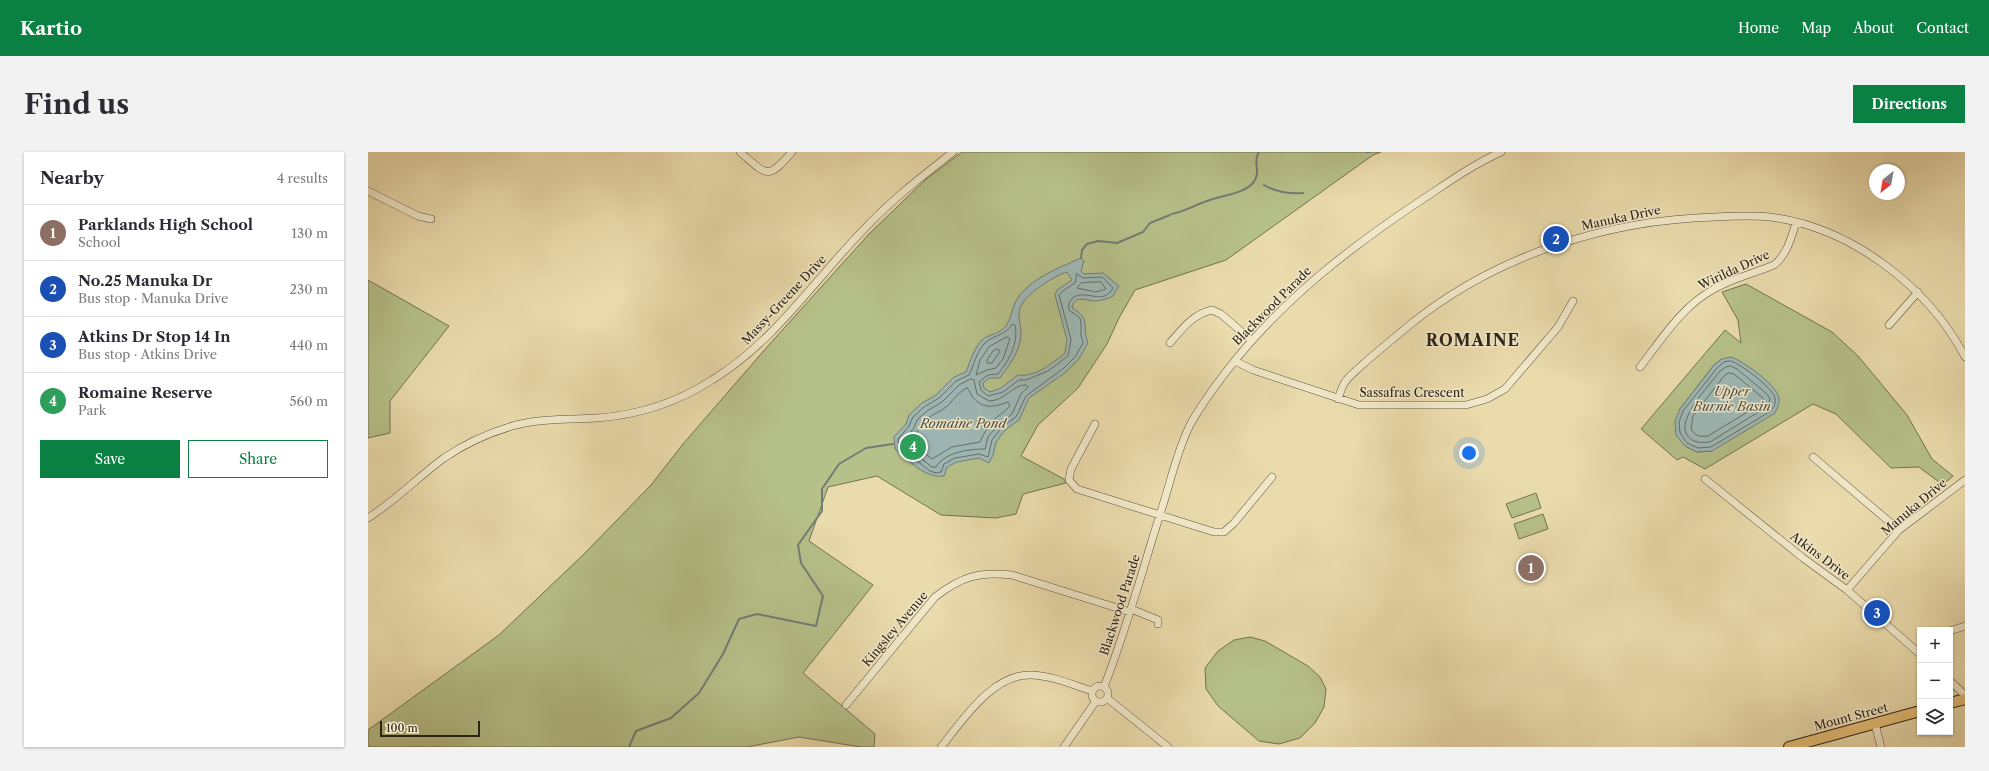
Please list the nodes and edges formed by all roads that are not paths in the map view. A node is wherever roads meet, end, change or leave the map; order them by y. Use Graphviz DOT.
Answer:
graph roads {
  1 [pos="740,152"];
  2 [pos="792,152"];
  3 [pos="953,152"];
  4 [pos="1501,152"];
  5 [pos="368,191"];
  6 [pos="431,219"];
  7 [pos="1796,223"];
  8 [pos="1918,292"];
  9 [pos="1573,301"];
  10 [pos="1889,325"];
  11 [pos="1251,340"];
  12 [pos="1170,343"];
  13 [pos="1965,357"];
  14 [pos="1235,361"];
  15 [pos="1640,367"];
  16 [pos="1338,399"];
  17 [pos="1095,424"];
  18 [pos="1813,457"];
  19 [pos="1272,477"];
  20 [pos="1704,479"];
  21 [pos="1965,480"];
  22 [pos="1160,515"];
  23 [pos="368,518"];
  24 [pos="1899,530"];
  25 [pos="1847,590"];
  26 [pos="1131,610"];
  27 [pos="1158,624"];
  28 [pos="1965,626"];
  29 [pos="1953,630"];
  30 [pos="1917,649"];
  31 [pos="1953,684"];
  32 [pos="1104,687"];
  33 [pos="1092,691"];
  34 [pos="1965,694"];
  35 [pos="1108,698"];
  36 [pos="1965,699"];
  37 [pos="1096,701"];
  38 [pos="1953,702"];
  39 [pos="846,705"];
  40 [pos="1917,712"];
  41 [pos="1875,724"];
  42 [pos="941,747"];
  43 [pos="1064,747"];
  44 [pos="1168,747"];
  45 [pos="1789,747"];
  46 [pos="1881,747"];
  1 -- 2 [label="street"];
  3 -- 23 [label="street, Massy-Greene Drive"];
  4 -- 11 [label="street, Blackwood Parade"];
  5 -- 6 [label="street"];
  7 -- 8 [label="street, Manuka Drive"];
  7 -- 15 [label="street, Wirilda Drive"];
  7 -- 16 [label="street, Manuka Drive"];
  8 -- 10 [label="street"];
  8 -- 13 [label="street, Manuka Drive"];
  9 -- 16 [label="street, Sassafras Crescent"];
  11 -- 12 [label="street"];
  11 -- 14 [label="street, Blackwood Parade"];
  14 -- 16 [label="street, Sassafras Crescent"];
  14 -- 22 [label="street, Blackwood Parade"];
  17 -- 22 [label="street"];
  18 -- 24 [label="street"];
  19 -- 22 [label="street"];
  20 -- 25 [label="street, Atkins Drive"];
  21 -- 24 [label="street, Manuka Drive"];
  22 -- 26 [label="street, Blackwood Parade"];
  24 -- 25 [label="street, Manuka Drive"];
  25 -- 30 [label="street, Atkins Drive"];
  26 -- 27 [label="street, Kingsley Avenue"];
  26 -- 32 [label="street, Blackwood Parade"];
  26 -- 39 [label="street, Kingsley Avenue"];
  28 -- 29 [label="street"];
  31 -- 34 [label="street"];
  32 -- 33 [label="street"];
  32 -- 35 [label="street"];
  33 -- 37 [label="street"];
  33 -- 42 [label="street"];
  35 -- 37 [label="street"];
  35 -- 44 [label="street"];
  36 -- 38 [label="highway"];
  37 -- 43 [label="street"];
  40 -- 41 [label="highway, Mount Street"];
  41 -- 45 [label="highway, Mount Street"];
  41 -- 46 [label="street"];
}
